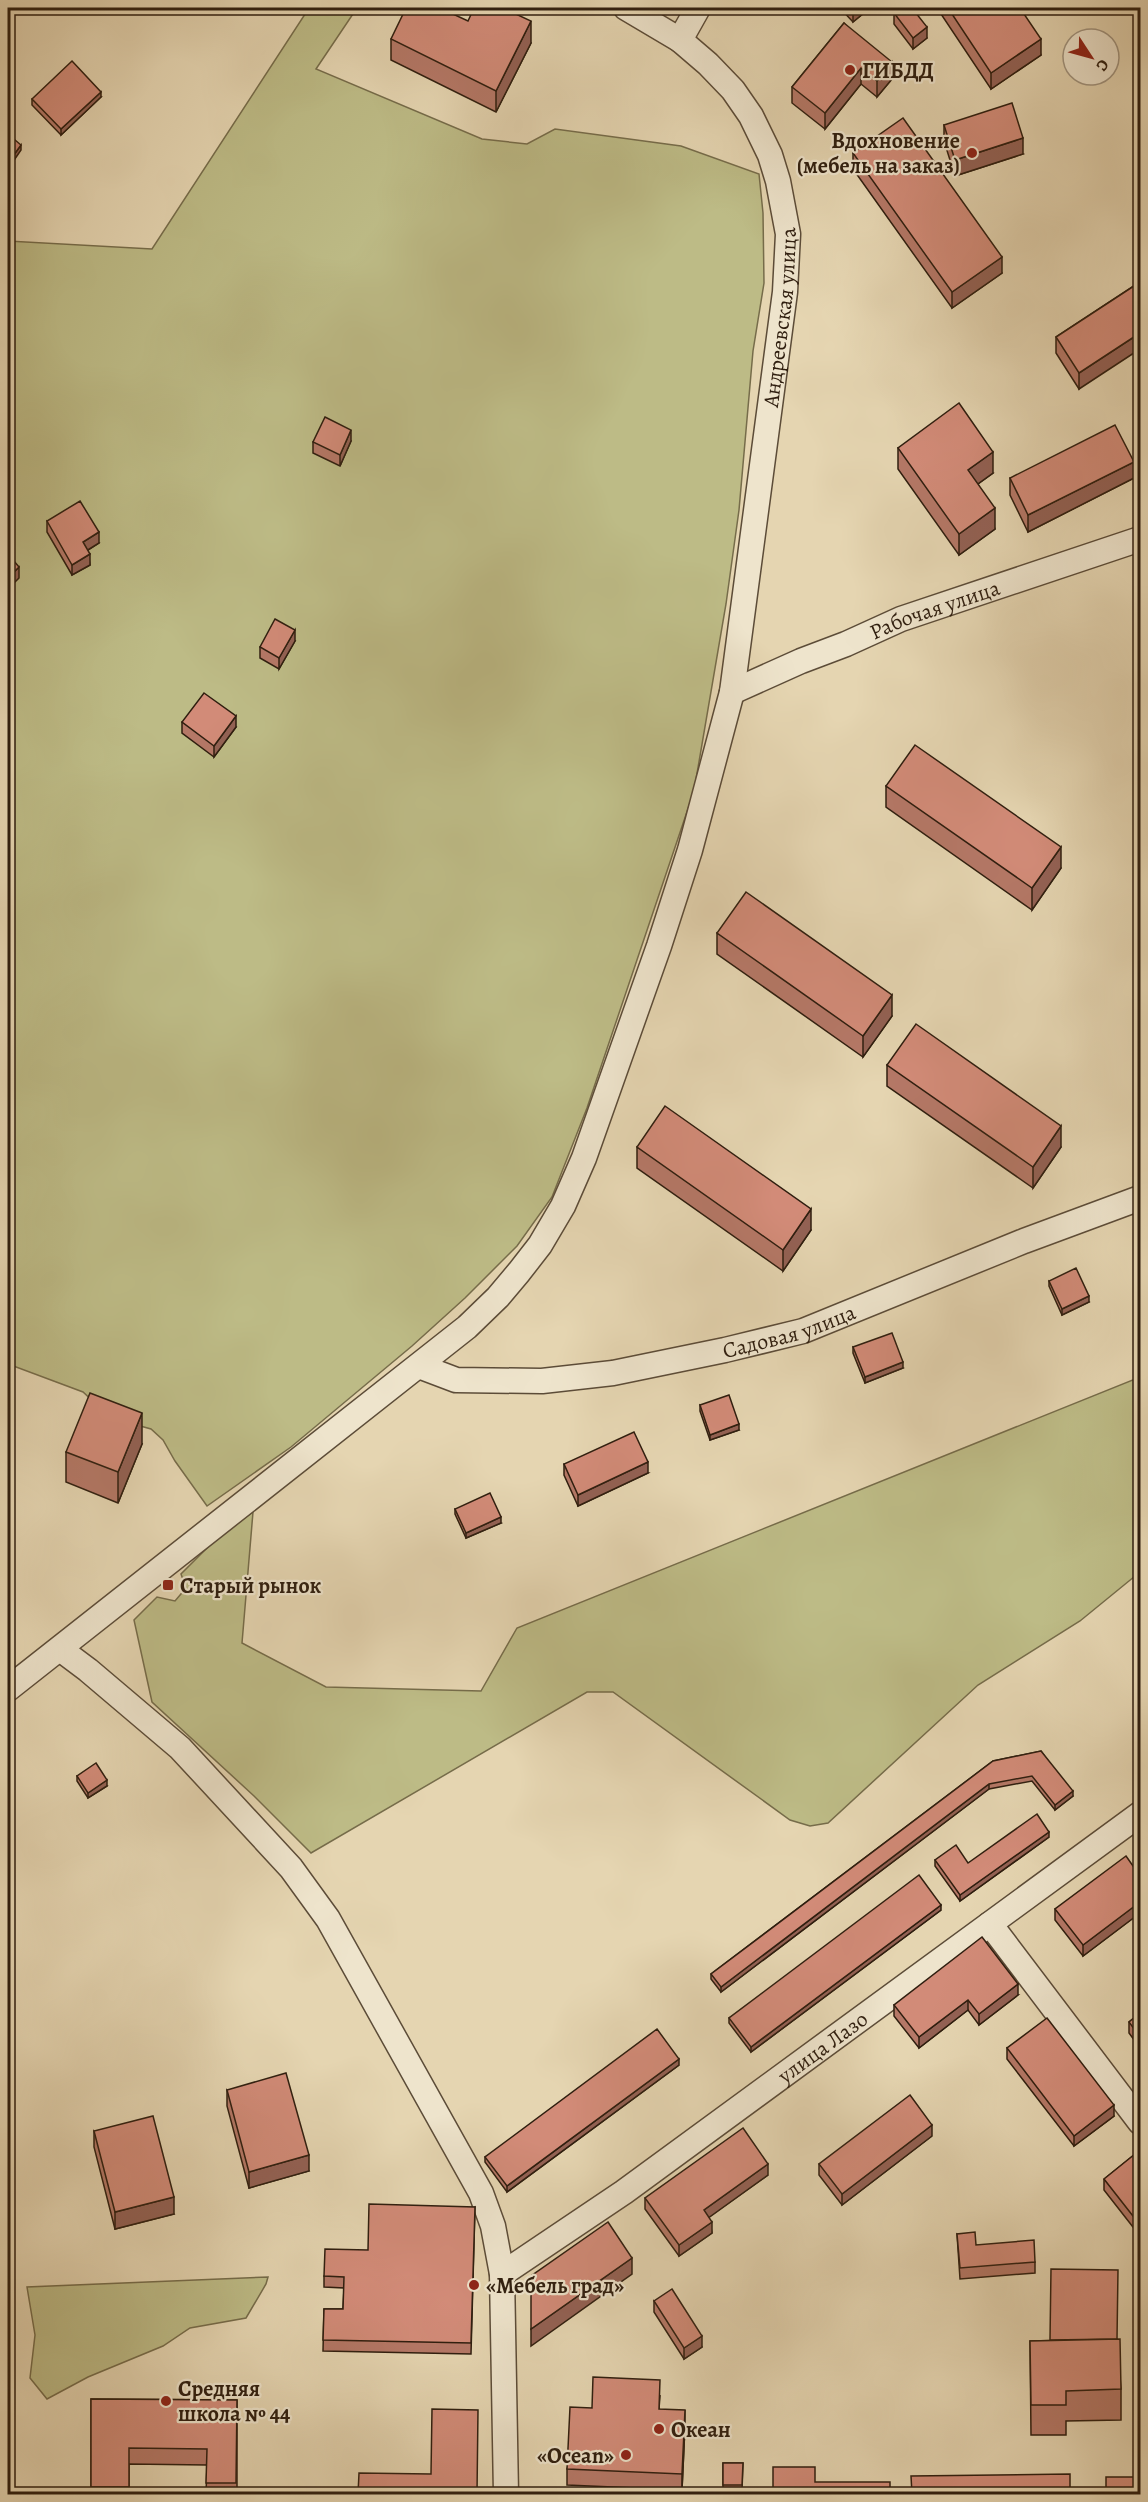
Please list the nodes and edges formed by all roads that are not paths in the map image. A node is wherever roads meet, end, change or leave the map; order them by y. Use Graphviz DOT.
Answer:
graph roads {
  1 [pos="626,8"];
  2 [pos="698,8"];
  3 [pos="680,40"];
  4 [pos="1140,539"];
  5 [pos="732,692"];
  6 [pos="1140,1198"];
  7 [pos="419,1366"];
  8 [pos="60,1649"];
  9 [pos="8,1689"];
  10 [pos="1140,1814"];
  11 [pos="990,1924"];
  12 [pos="1140,2122"];
  13 [pos="502,2274"];
  14 [pos="506,2494"];
  1 -- 3 [label="street, Андреевская улица"];
  2 -- 3 [label="street"];
  3 -- 5 [label="street, Андреевская улица"];
  4 -- 5 [label="street, Рабочая улица"];
  5 -- 7 [label="street, Андреевская улица"];
  6 -- 7 [label="street, Садовая улица"];
  7 -- 8 [label="street, Андреевская улица"];
  8 -- 9 [label="street, Андреевская улица"];
  8 -- 13 [label="street"];
  10 -- 11 [label="street, улица Лазо"];
  11 -- 12 [label="street"];
  11 -- 13 [label="street, улица Лазо"];
  13 -- 14 [label="street"];
}
